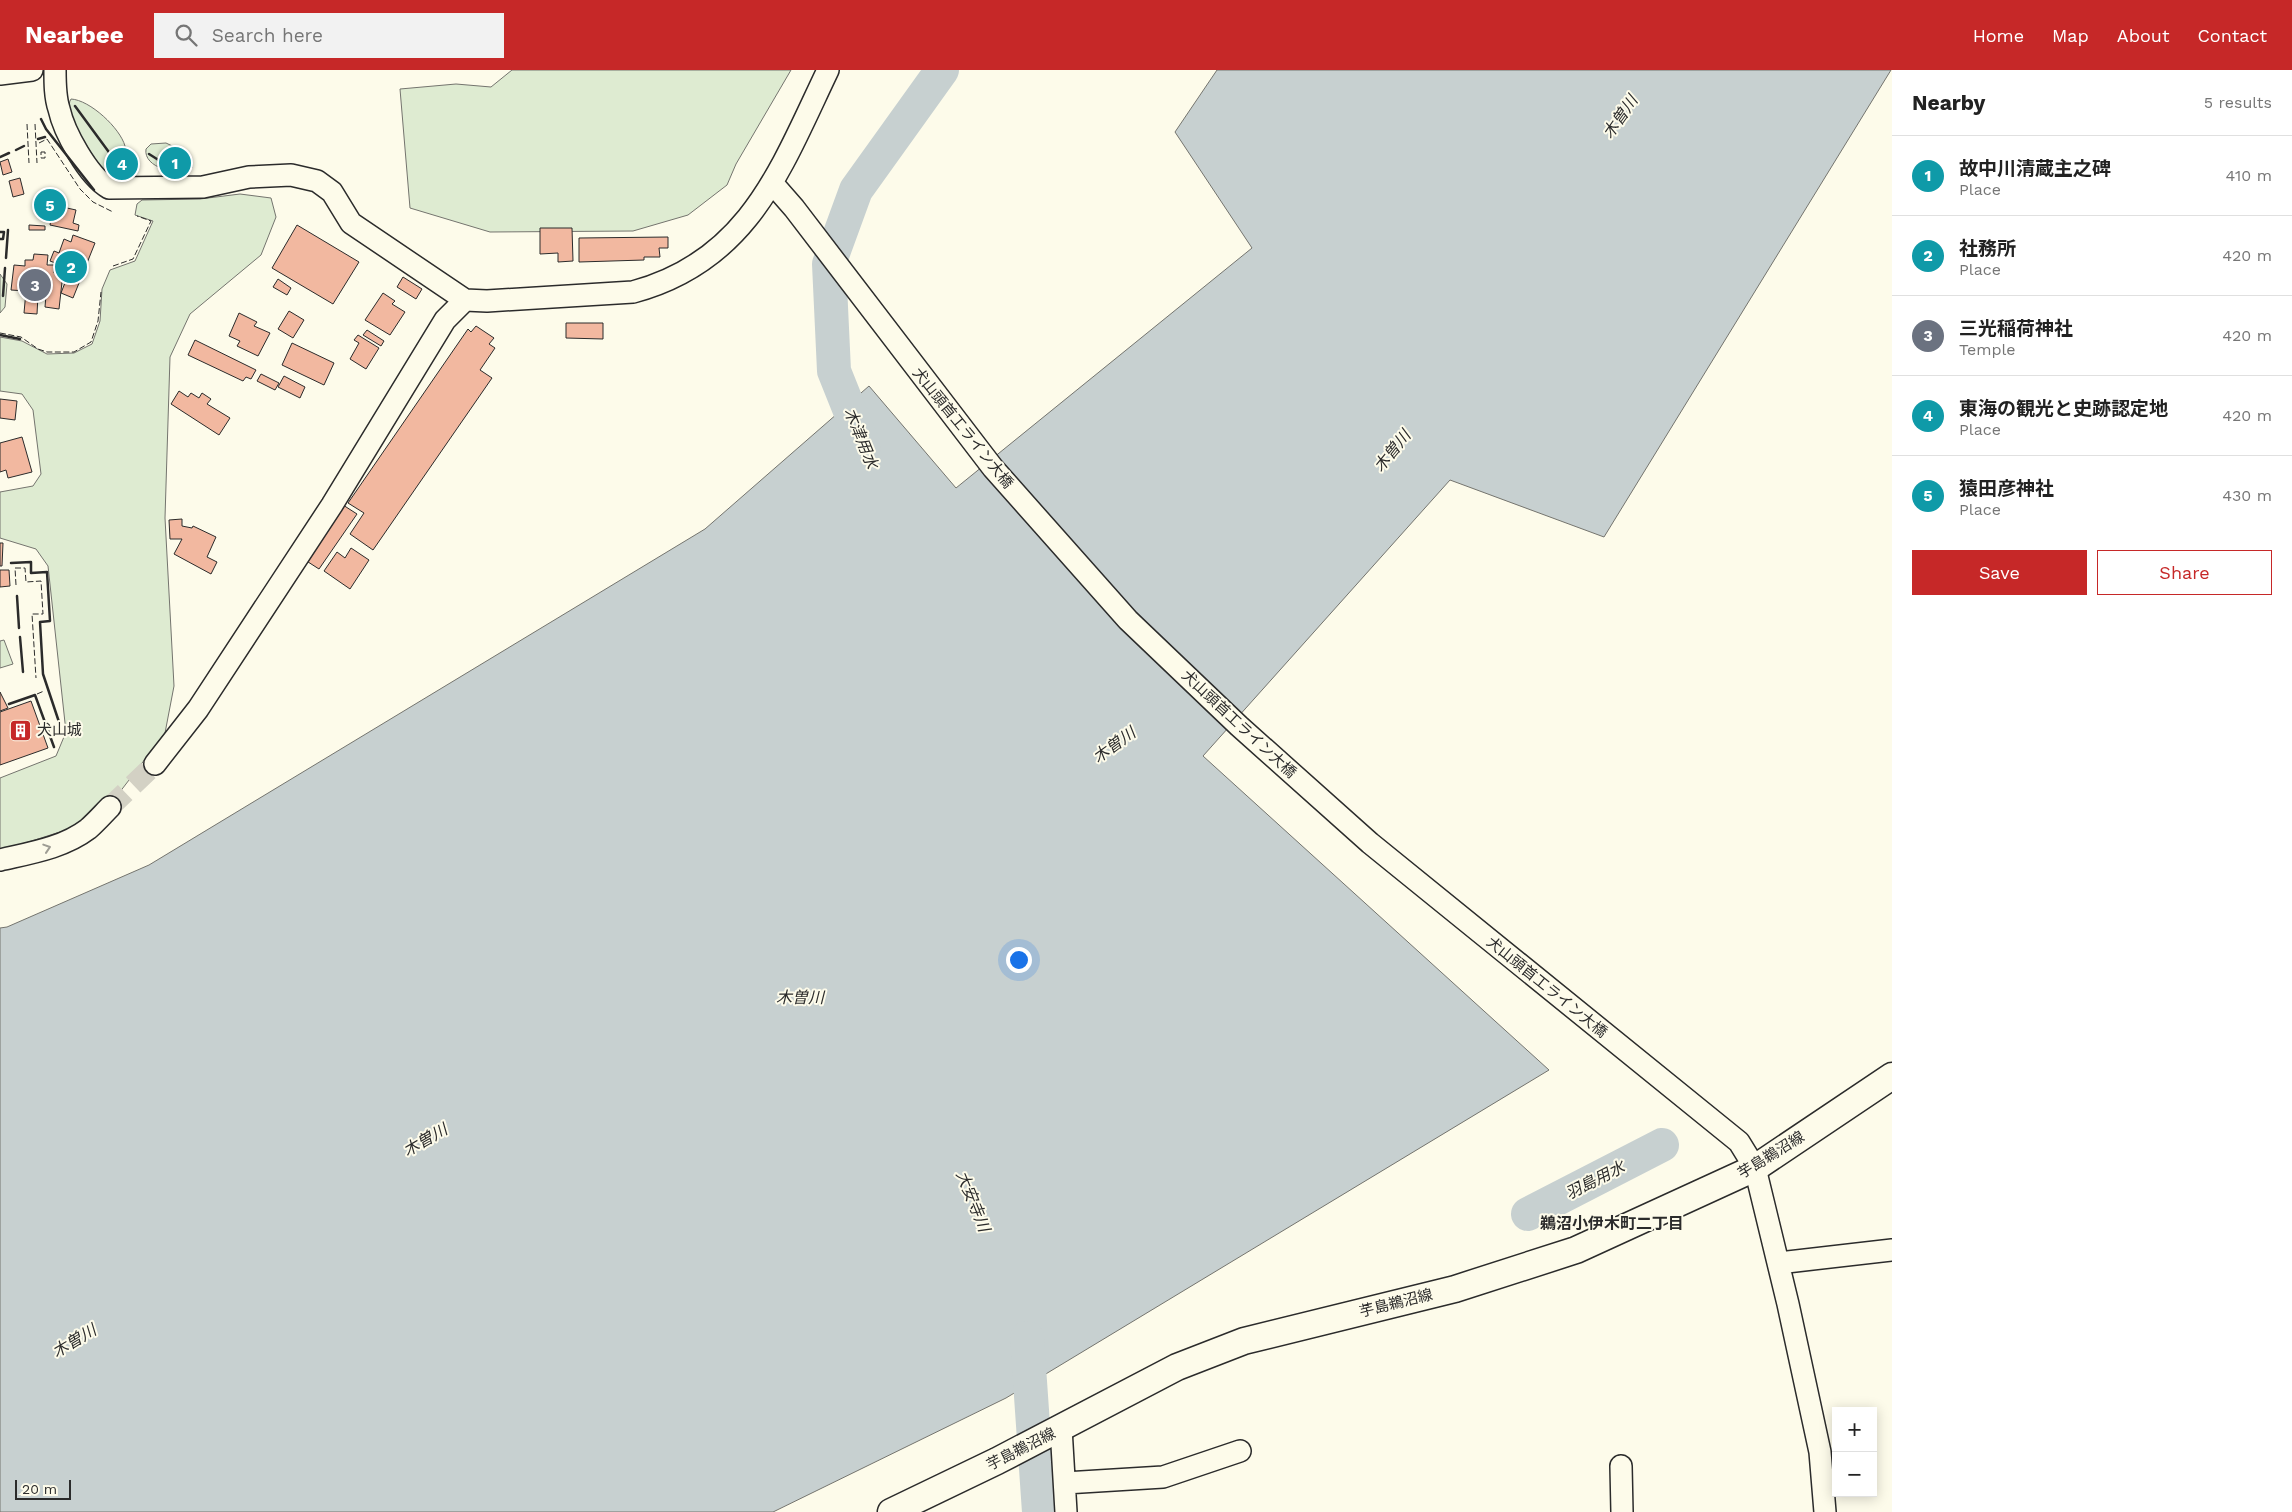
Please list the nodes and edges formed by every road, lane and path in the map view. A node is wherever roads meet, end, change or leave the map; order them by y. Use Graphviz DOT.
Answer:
graph roads {
  1 [pos="32,70"];
  2 [pos="55,70"];
  3 [pos="828,70"];
  4 [pos="0,74"];
  5 [pos="773,184"];
  6 [pos="465,300"];
  7 [pos="155,764"];
  8 [pos="110,807"];
  9 [pos="0,860"];
  10 [pos="1892,1076"];
  11 [pos="1755,1168"];
  12 [pos="1892,1250"];
  13 [pos="1778,1263"];
  14 [pos="1056,1431"];
  15 [pos="1240,1451"];
  16 [pos="1621,1466"];
  17 [pos="1065,1484"];
  18 [pos="891,1512"];
  19 [pos="1066,1512"];
  20 [pos="1622,1512"];
  21 [pos="1825,1512"];
  1 -- 4 [label="street"];
  2 -- 6 [label="street"];
  3 -- 5 [label="street"];
  5 -- 6 [label="street"];
  5 -- 11 [label="street, 犬山頭首工ライン大橋"];
  6 -- 7 [label="street"];
  9 -- 8 [label="street, one-way"];
  10 -- 11 [label="main road, 芋島鵜沼線"];
  11 -- 13 [label="street, 犬山頭首工ライン大橋"];
  11 -- 14 [label="main road, 芋島鵜沼線"];
  12 -- 13 [label="street"];
  13 -- 21 [label="street, 犬山頭首工ライン大橋"];
  14 -- 17 [label="street"];
  14 -- 18 [label="main road, 芋島鵜沼線"];
  15 -- 17 [label="street"];
  16 -- 20 [label="street"];
  17 -- 19 [label="street"];
}
